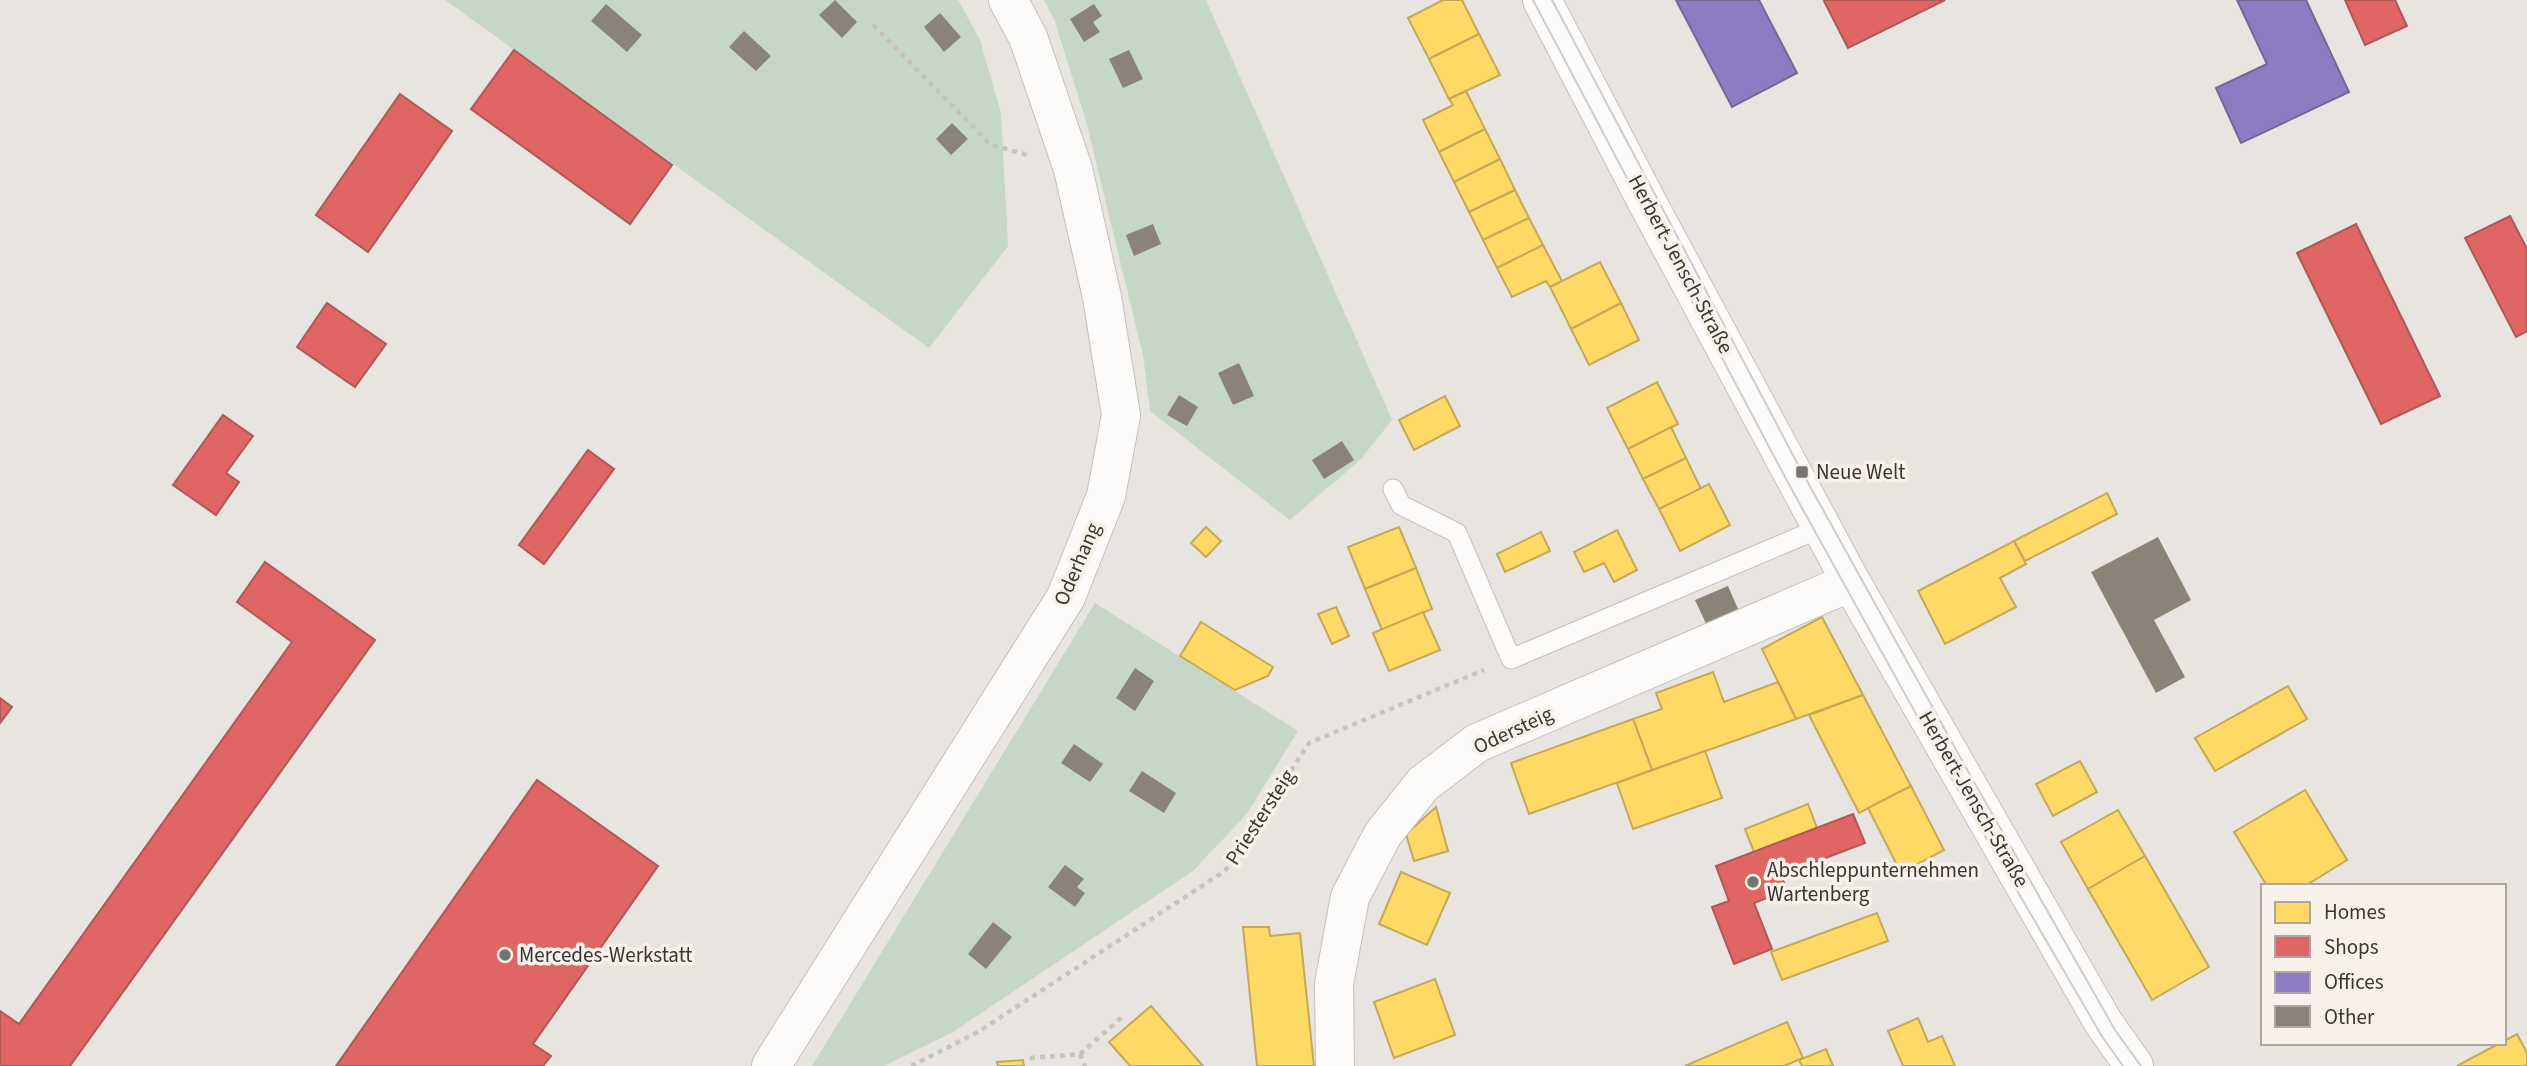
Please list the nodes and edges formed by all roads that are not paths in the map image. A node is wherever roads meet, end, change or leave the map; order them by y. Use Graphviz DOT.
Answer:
graph roads {
  1 [pos="1008,0"];
  2 [pos="1542,0"];
  3 [pos="1393,489"];
  4 [pos="1823,527"];
  5 [pos="1851,582"];
  6 [pos="771,1066"];
  7 [pos="1335,1066"];
  8 [pos="2134,1066"];
  1 -- 6 [label="street, Oderhang"];
  2 -- 4 [label="street, Herbert-Jensch-Straße"];
  3 -- 4 [label="lane"];
  4 -- 5 [label="street, Herbert-Jensch-Straße"];
  5 -- 7 [label="street, Odersteig"];
  5 -- 8 [label="street, Herbert-Jensch-Straße"];
}
